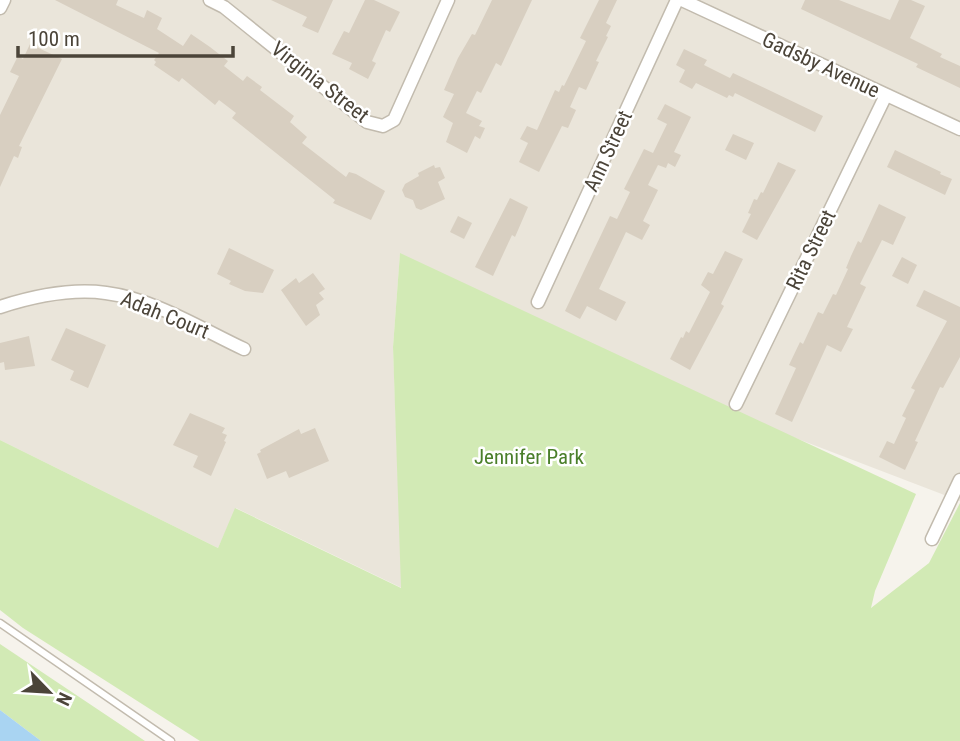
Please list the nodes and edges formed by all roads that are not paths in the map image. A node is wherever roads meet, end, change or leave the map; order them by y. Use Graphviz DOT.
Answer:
graph roads {
  1 [pos="4,0"];
  2 [pos="210,0"];
  3 [pos="448,0"];
  4 [pos="680,0"];
  5 [pos="226,3"];
  6 [pos="0,8"];
  7 [pos="886,95"];
  8 [pos="960,129"];
  9 [pos="538,302"];
  10 [pos="0,307"];
  11 [pos="244,349"];
  12 [pos="736,404"];
  13 [pos="960,480"];
  14 [pos="932,539"];
  15 [pos="0,623"];
  16 [pos="171,741"];
  1 -- 6 [label="street"];
  2 -- 5 [label="street, Virginia Street"];
  3 -- 5 [label="street, Virginia Street"];
  4 -- 7 [label="street, Gadsby Avenue"];
  4 -- 9 [label="street, Ann Street"];
  7 -- 8 [label="street, Gadsby Avenue"];
  7 -- 12 [label="street, Rita Street"];
  10 -- 11 [label="street, Adah Court"];
  13 -- 14 [label="street"];
  15 -- 16 [label="lane"];
}
